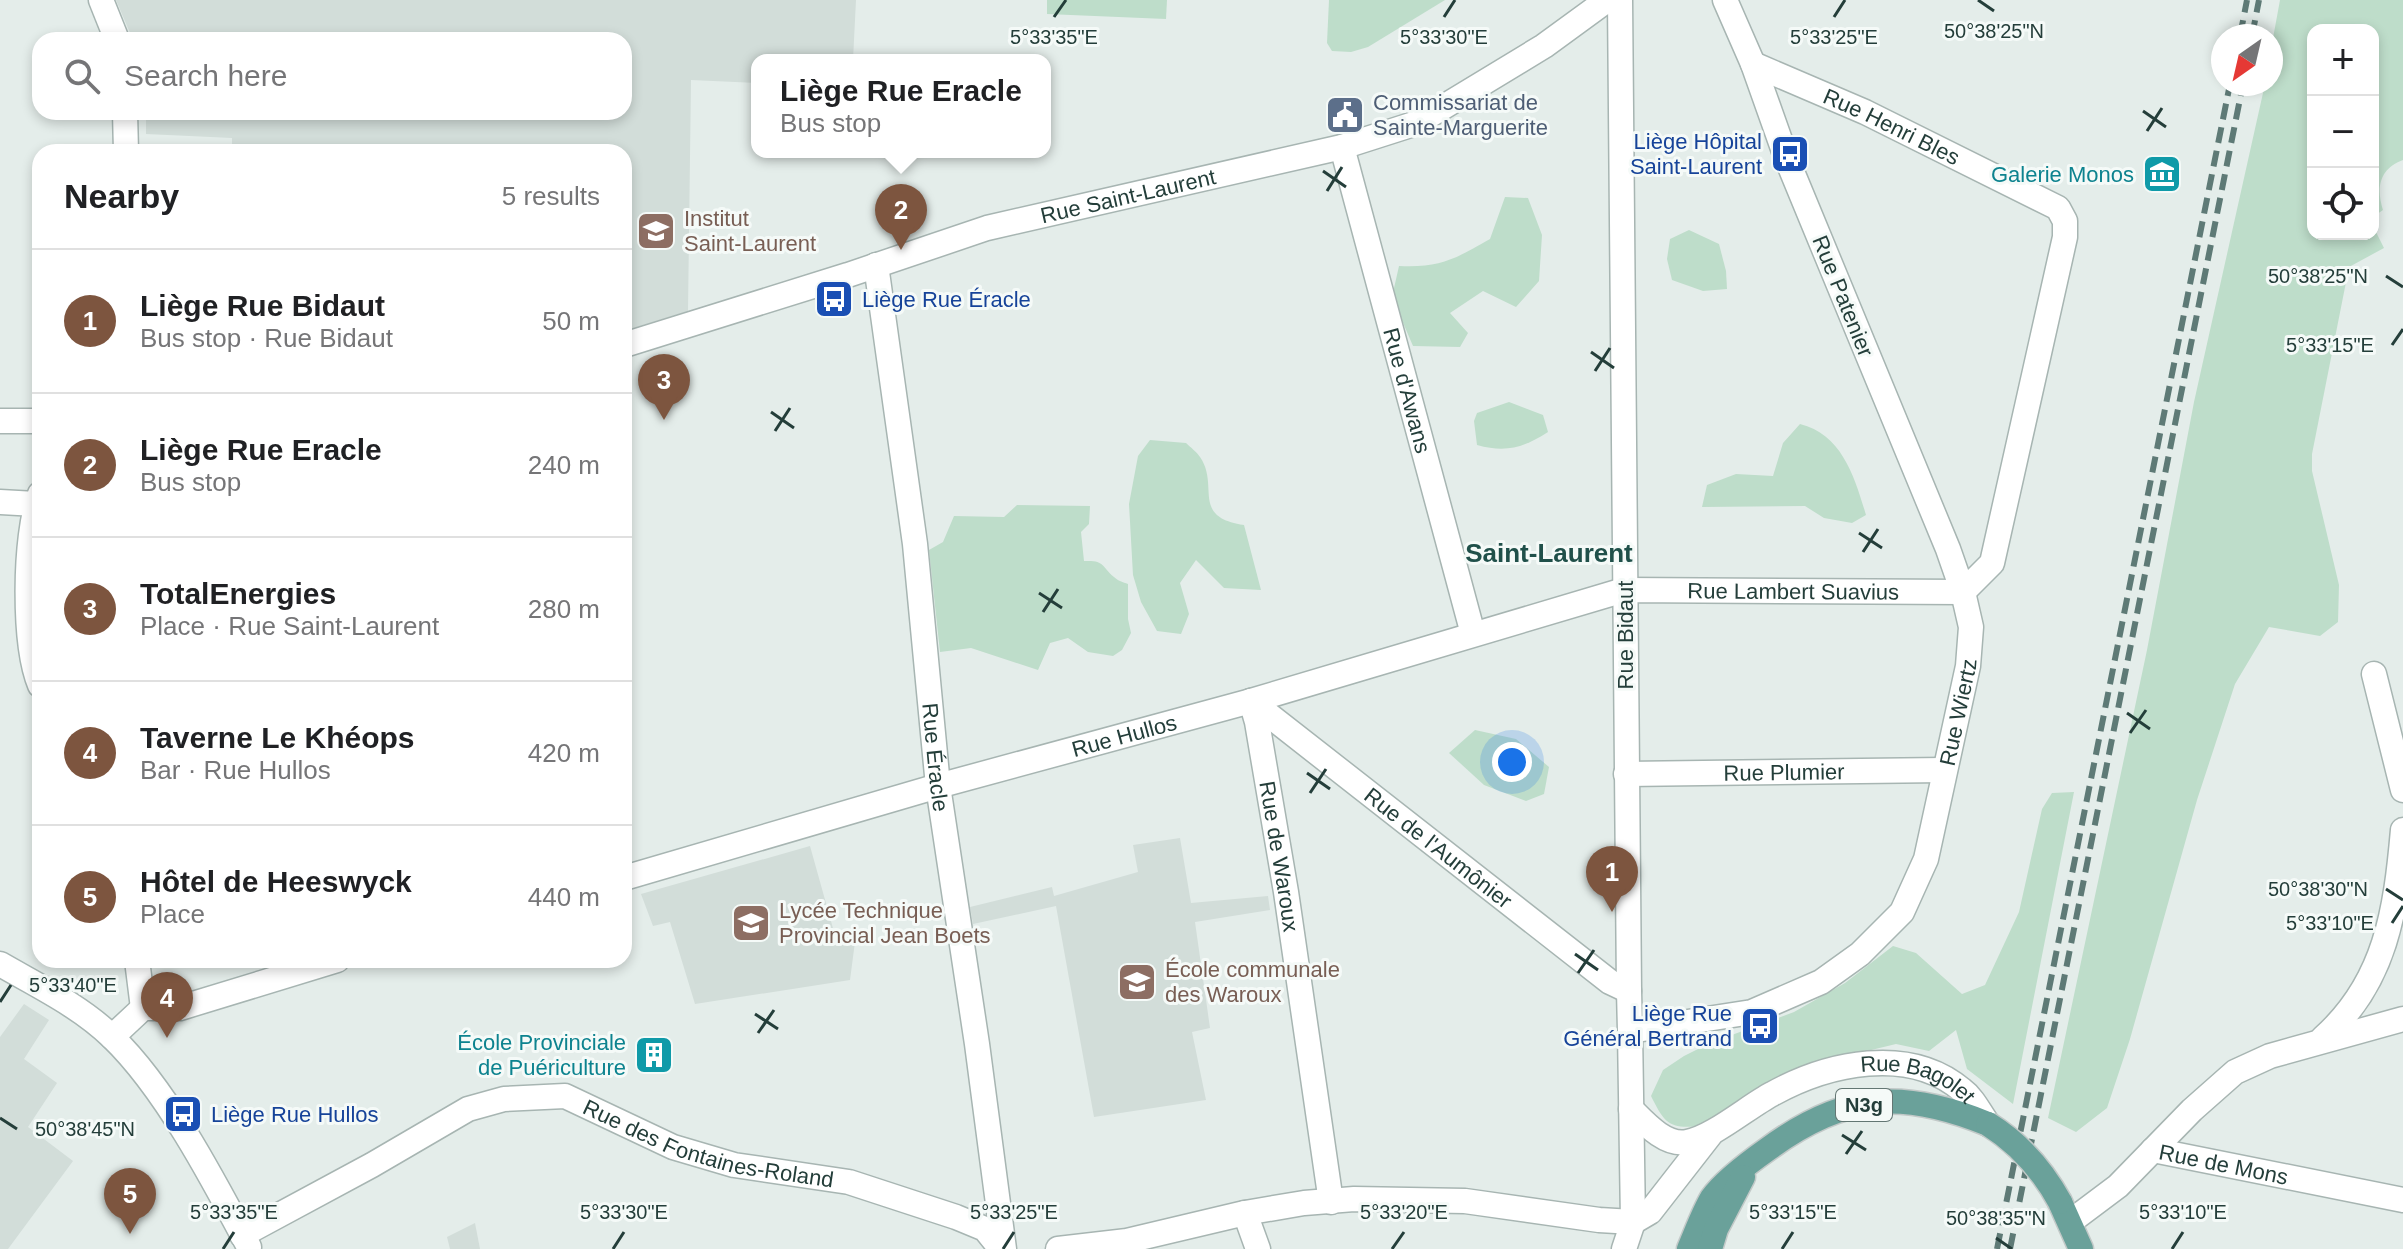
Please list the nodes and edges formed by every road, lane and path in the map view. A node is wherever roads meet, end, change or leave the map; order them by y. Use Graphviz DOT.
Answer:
graph roads {
  1 [pos="101,0"];
  2 [pos="1607,0"];
  3 [pos="1620,0"];
  4 [pos="1725,0"];
  5 [pos="114,32"];
  6 [pos="1753,64"];
  7 [pos="125,120"];
  8 [pos="126,144"];
  9 [pos="1342,147"];
  10 [pos="876,265"];
  11 [pos="632,342"];
  12 [pos="0,421"];
  13 [pos="32,421"];
  14 [pos="32,499"];
  15 [pos="0,502"];
  16 [pos="32,524"];
  17 [pos="1624,590"];
  18 [pos="1963,592"];
  19 [pos="1473,634"];
  20 [pos="32,652"];
  21 [pos="2374,674"];
  22 [pos="1251,701"];
  23 [pos="1944,770"];
  24 [pos="1626,774"];
  25 [pos="938,786"];
  26 [pos="2403,790"];
  27 [pos="2403,830"];
  28 [pos="632,876"];
  29 [pos="2393,944"];
  30 [pos="0,964"];
  31 [pos="138,968"];
  32 [pos="311,968"];
  33 [pos="1629,991"];
  34 [pos="143,1008"];
  35 [pos="2403,1019"];
  36 [pos="1630,1031"];
  37 [pos="112,1037"];
  38 [pos="2321,1040"];
  39 [pos="1631,1109"];
  40 [pos="1988,1124"];
  41 [pos="1715,1129"];
  42 [pos="2153,1150"];
  43 [pos="1751,1161"];
  44 [pos="2403,1200"];
  45 [pos="1331,1202"];
  46 [pos="2065,1212"];
  47 [pos="1245,1213"];
  48 [pos="1633,1222"];
  49 [pos="246,1242"];
  50 [pos="1128,1245"];
  51 [pos="1003,1249"];
  52 [pos="1058,1249"];
  53 [pos="1258,1249"];
  54 [pos="1624,1249"];
  55 [pos="1689,1249"];
  56 [pos="1710,1249"];
  57 [pos="2081,1249"];
  1 -- 5 [label="street"];
  2 -- 9 [label="street, Rue Saint-Laurent"];
  3 -- 17 [label="street, Rue Bidaut"];
  4 -- 6 [label="street, Rue Patenier"];
  6 -- 18 [label="street, Rue Patenier"];
  6 -- 18 [label="street, Rue Henri Bles"];
  7 -- 8 [label="street"];
  9 -- 10 [label="street, Rue Saint-Laurent"];
  9 -- 19 [label="street, Rue d'Awans"];
  10 -- 11 [label="street, Rue Saint-Laurent"];
  10 -- 25 [label="street, Rue Éracle"];
  12 -- 13 [label="street"];
  14 -- 15 [label="street"];
  16 -- 20 [label="street"];
  17 -- 18 [label="street, Rue Lambert Suavius"];
  17 -- 19 [label="street, Rue Hullos"];
  17 -- 24 [label="street, Rue Bidaut"];
  18 -- 23 [label="street, Rue Wiertz"];
  19 -- 22 [label="street, Rue Hullos"];
  21 -- 26 [label="street"];
  22 -- 25 [label="street, Rue Hullos"];
  22 -- 33 [label="street, Rue de l'Aumônier"];
  22 -- 45 [label="street, Rue de Waroux"];
  23 -- 24 [label="street, Rue Plumier"];
  23 -- 36 [label="street, Rue Wiertz"];
  24 -- 33 [label="street, Rue Bidaut"];
  25 -- 28 [label="street, Rue Hullos"];
  25 -- 51 [label="street, Rue Éracle"];
  27 -- 29 [label="street, Rue de Mons"];
  29 -- 38 [label="street, Rue de Mons"];
  30 -- 37 [label="street"];
  31 -- 34 [label="street"];
  32 -- 34 [label="street"];
  33 -- 36 [label="street, Rue Bidaut"];
  34 -- 37 [label="street"];
  35 -- 38 [label="street, Rue de Mons"];
  36 -- 39 [label="street, Rue Bidaut"];
  37 -- 49 [label="street"];
  38 -- 42 [label="street, Rue de Mons"];
  39 -- 41 [label="street, Rue Bagolet"];
  39 -- 48 [label="street, Rue Bidaut"];
  40 -- 41 [label="street, Rue Bagolet"];
  40 -- 43 [label="main road, N3g"];
  40 -- 46 [label="main road, Rue Bagolet / N3g, bridge"];
  41 -- 48 [label="street, Rue Bagolet"];
  42 -- 44 [label="street, Rue de Mons"];
  42 -- 46 [label="street"];
  43 -- 55 [label="main road, N3g"];
  43 -- 56 [label="main road, N3g"];
  45 -- 47 [label="street"];
  45 -- 48 [label="street"];
  46 -- 57 [label="main road, Rue Bagolet / N3g"];
  47 -- 50 [label="street"];
  47 -- 53 [label="street"];
  48 -- 54 [label="street"];
  49 -- 51 [label="street, Rue des Fontaines-Roland"];
  50 -- 52 [label="street"];
}
